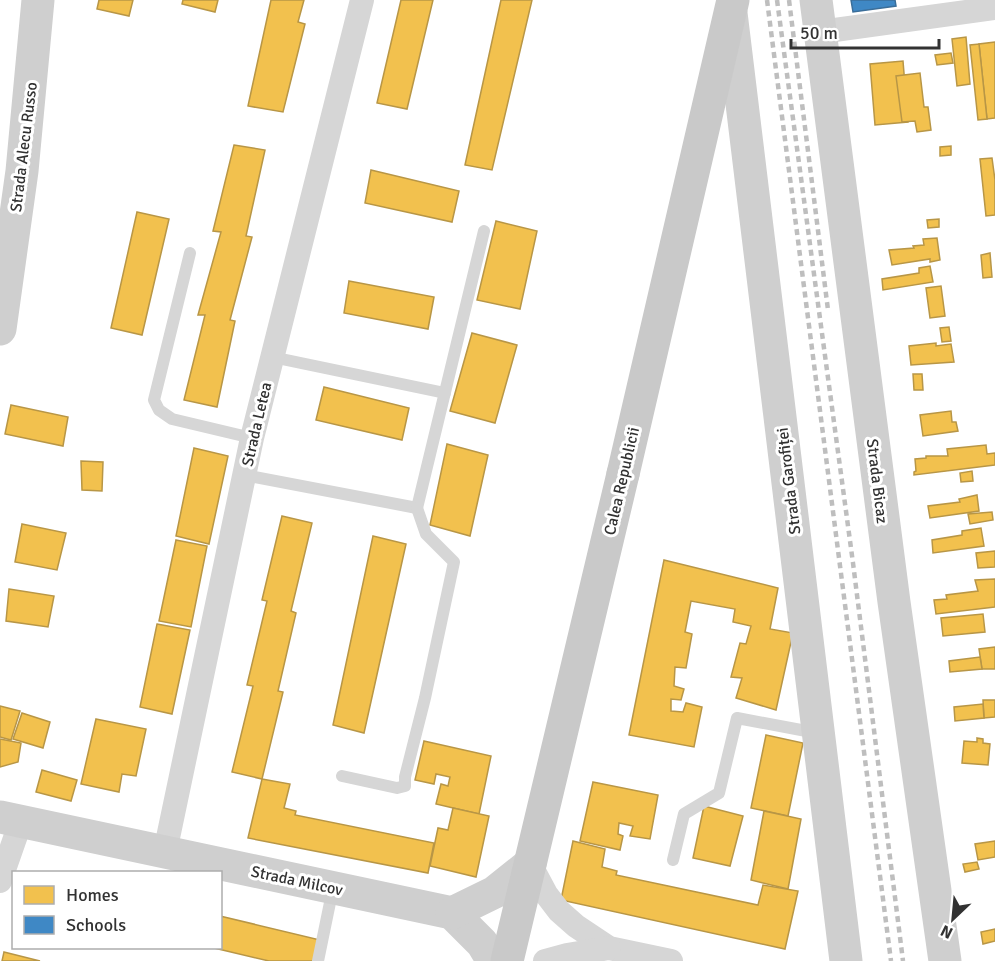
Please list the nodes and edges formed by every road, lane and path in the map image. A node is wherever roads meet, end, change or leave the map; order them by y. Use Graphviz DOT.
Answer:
graph roads {
  1 [pos="38,0"];
  2 [pos="362,0"];
  3 [pos="731,0"];
  4 [pos="995,8"];
  5 [pos="818,16"];
  6 [pos="484,231"];
  7 [pos="190,253"];
  8 [pos="0,329"];
  9 [pos="272,357"];
  10 [pos="445,393"];
  11 [pos="252,438"];
  12 [pos="244,475"];
  13 [pos="417,508"];
  14 [pos="819,734"];
  15 [pos="342,776"];
  16 [pos="10,819"];
  17 [pos="164,857"];
  18 [pos="673,860"];
  19 [pos="530,864"];
  20 [pos="0,881"];
  21 [pos="333,887"];
  22 [pos="452,913"];
  23 [pos="609,948"];
  24 [pos="318,961"];
  25 [pos="493,961"];
  26 [pos="507,961"];
  27 [pos="545,961"];
  28 [pos="670,961"];
  29 [pos="846,961"];
  30 [pos="945,961"];
  1 -- 8 [label="street, Strada Alecu Russo"];
  2 -- 9 [label="street, Strada Letea"];
  3 -- 14 [label="street, Strada Garofiței"];
  3 -- 19 [label="main road, Calea Republicii, bridge"];
  4 -- 5 [label="street"];
  5 -- 30 [label="street, Strada Bicaz"];
  6 -- 10 [label="lane"];
  7 -- 11 [label="lane"];
  9 -- 10 [label="lane"];
  9 -- 11 [label="street, Strada Letea"];
  10 -- 13 [label="lane"];
  11 -- 12 [label="street, Strada Letea"];
  12 -- 13 [label="lane"];
  12 -- 17 [label="street, Strada Letea"];
  13 -- 15 [label="lane"];
  14 -- 18 [label="lane"];
  14 -- 29 [label="street, Strada Garofiței"];
  16 -- 17 [label="street, Strada Milcov"];
  16 -- 20 [label="street"];
  17 -- 21 [label="street, Strada Milcov"];
  19 -- 22 [label="street"];
  19 -- 23 [label="street"];
  19 -- 26 [label="main road, Calea Republicii"];
  21 -- 22 [label="street, Strada Milcov"];
  21 -- 24 [label="lane"];
  22 -- 25 [label="street"];
  23 -- 27 [label="street"];
  23 -- 28 [label="street"];
}
